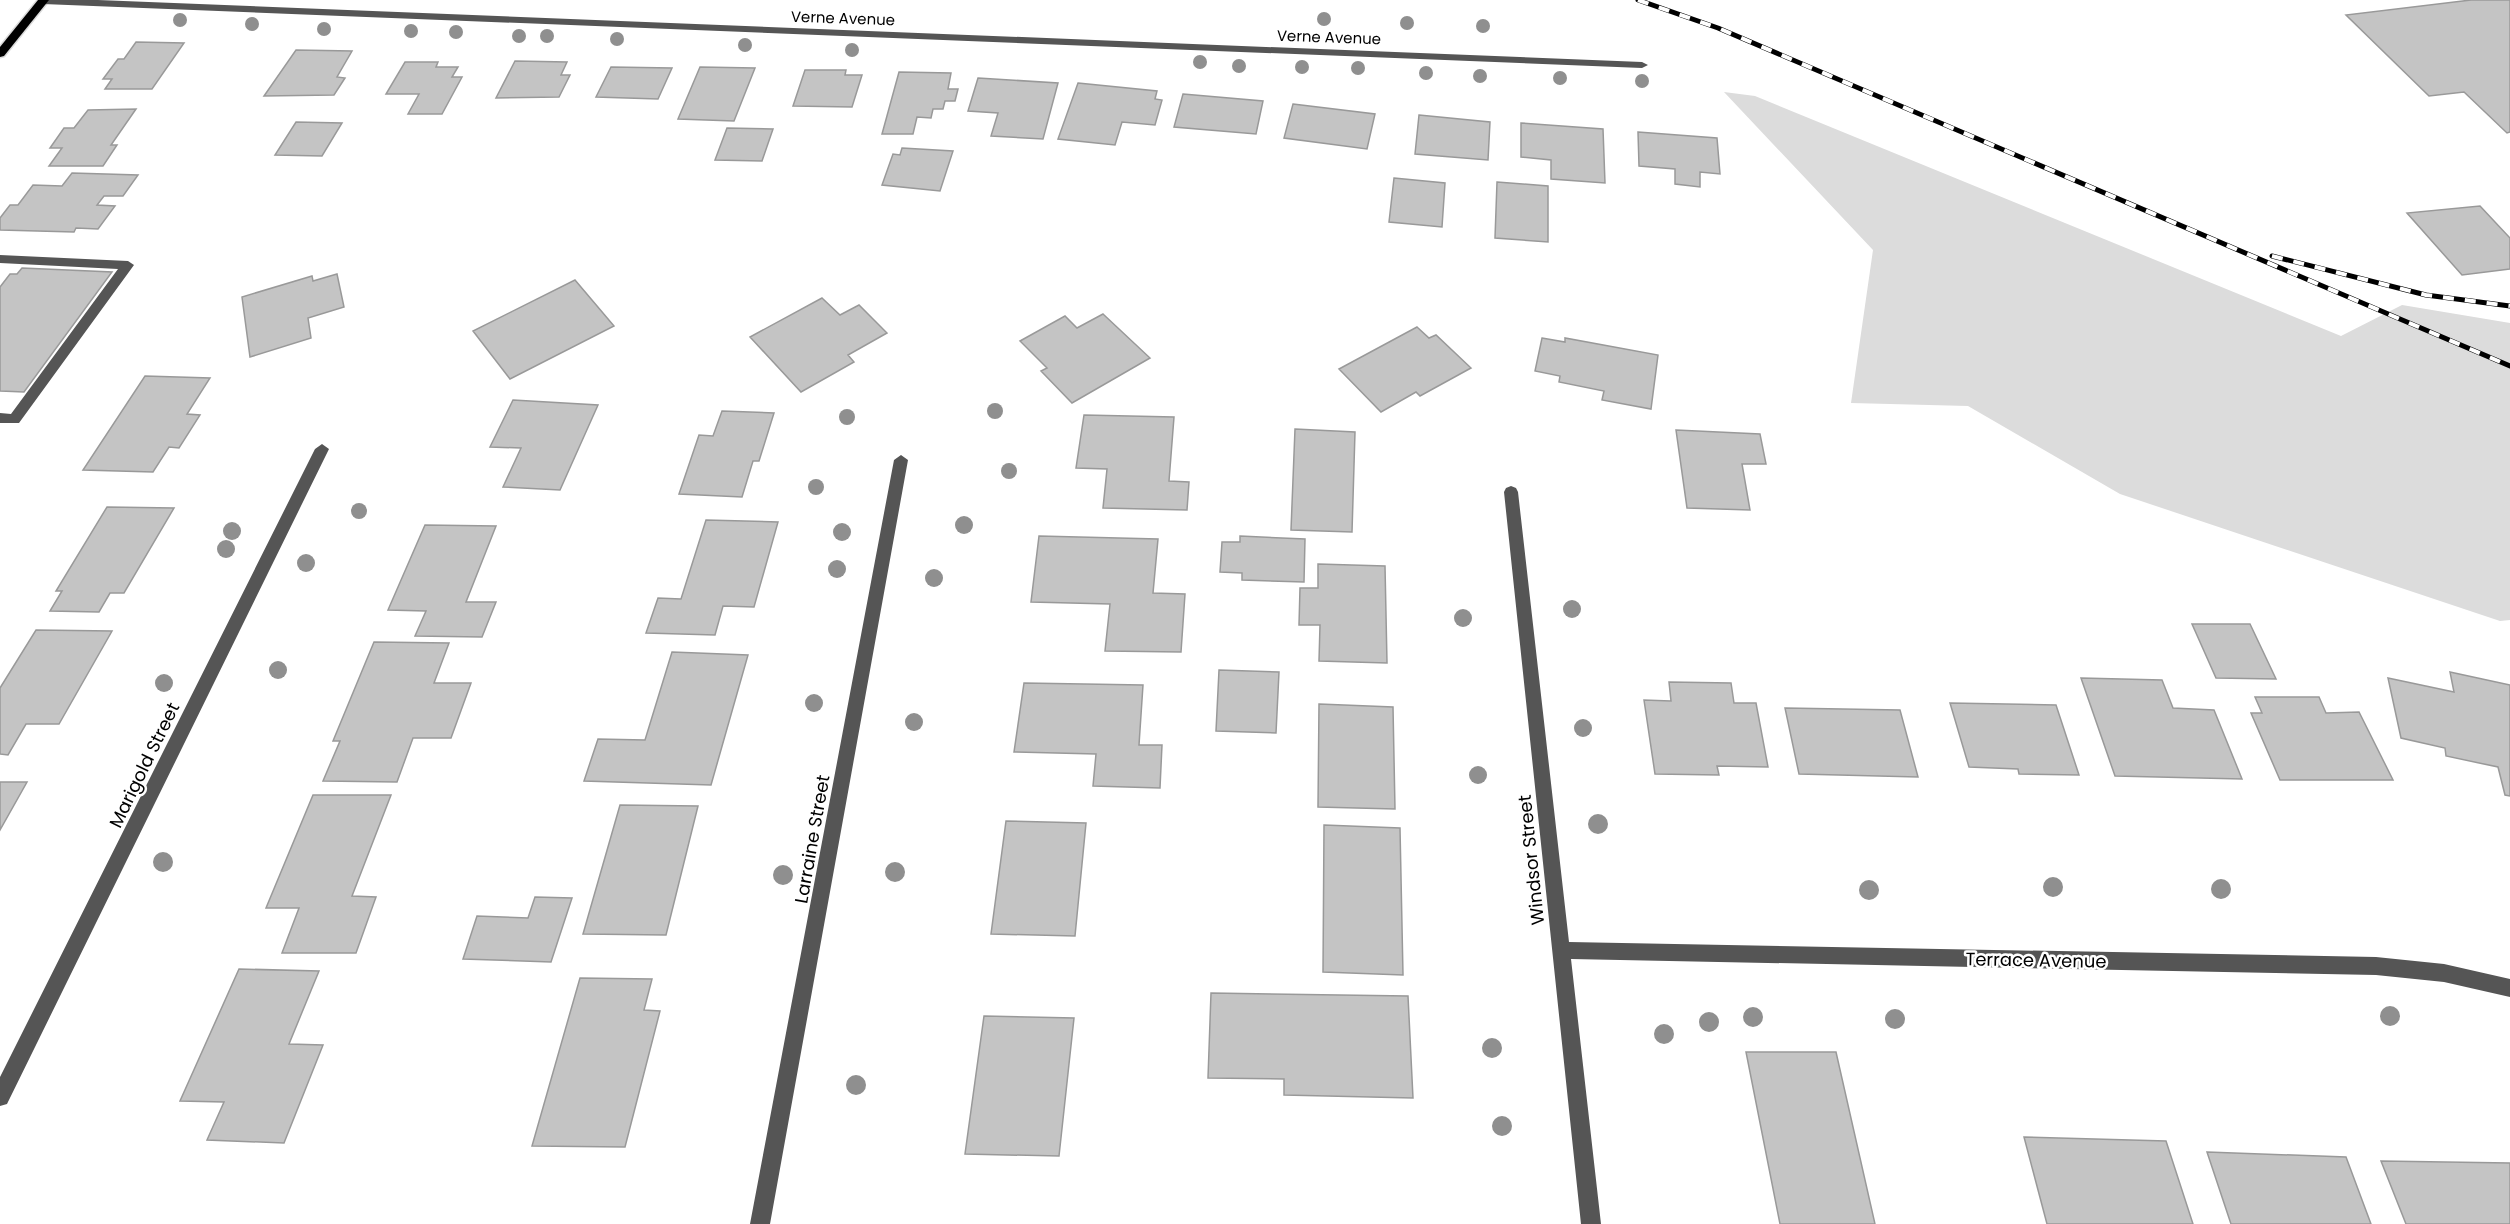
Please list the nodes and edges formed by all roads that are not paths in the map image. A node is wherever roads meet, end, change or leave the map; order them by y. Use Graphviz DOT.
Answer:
graph roads {
  1 [pos="44,1"];
  2 [pos="0,54"];
  3 [pos="1642,65"];
  4 [pos="0,259"];
  5 [pos="0,418"];
  6 [pos="322,449"];
  7 [pos="902,460"];
  8 [pos="1511,492"];
  9 [pos="1561,950"];
  10 [pos="2510,988"];
  11 [pos="0,1097"];
  12 [pos="760,1224"];
  13 [pos="1591,1224"];
  1 -- 2 [label="main road"];
  1 -- 3 [label="street, Verne Avenue"];
  4 -- 5 [label="street"];
  6 -- 11 [label="street, Marigold Street"];
  7 -- 12 [label="street, Larraine Street"];
  8 -- 9 [label="street, Windsor Street"];
  9 -- 10 [label="street, Terrace Avenue"];
  9 -- 13 [label="street, Windsor Street"];
}
